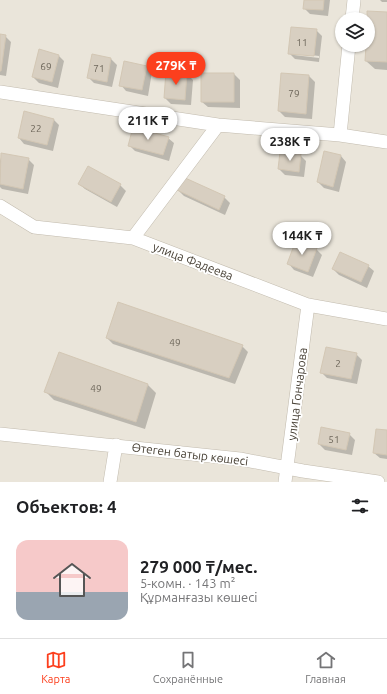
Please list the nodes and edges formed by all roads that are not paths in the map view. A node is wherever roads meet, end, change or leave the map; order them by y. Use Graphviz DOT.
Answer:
graph roads {
  1 [pos="354,0"];
  2 [pos="353,12"];
  3 [pos="348,52"];
  4 [pos="0,92"];
  5 [pos="218,125"];
  6 [pos="340,135"];
  7 [pos="387,142"];
  8 [pos="0,206"];
  9 [pos="133,238"];
  10 [pos="308,305"];
  11 [pos="387,319"];
  12 [pos="0,434"];
  13 [pos="116,445"];
  14 [pos="287,468"];
  15 [pos="110,482"];
  16 [pos="286,482"];
  17 [pos="378,482"];
  1 -- 2 [label="street"];
  3 -- 6 [label="street"];
  4 -- 5 [label="street"];
  5 -- 6 [label="street"];
  5 -- 9 [label="street"];
  6 -- 7 [label="street"];
  8 -- 9 [label="street, улица Фадеева"];
  9 -- 10 [label="street, улица Фадеева"];
  10 -- 11 [label="street, улица Фадеева"];
  10 -- 14 [label="street, улица Гончарова"];
  12 -- 13 [label="street, Өтеген батыр көшесі"];
  13 -- 14 [label="street, Өтеген батыр көшесі"];
  13 -- 15 [label="street"];
  14 -- 16 [label="street, улица Гончарова"];
  14 -- 17 [label="street, Өтеген батыр көшесі"];
}
